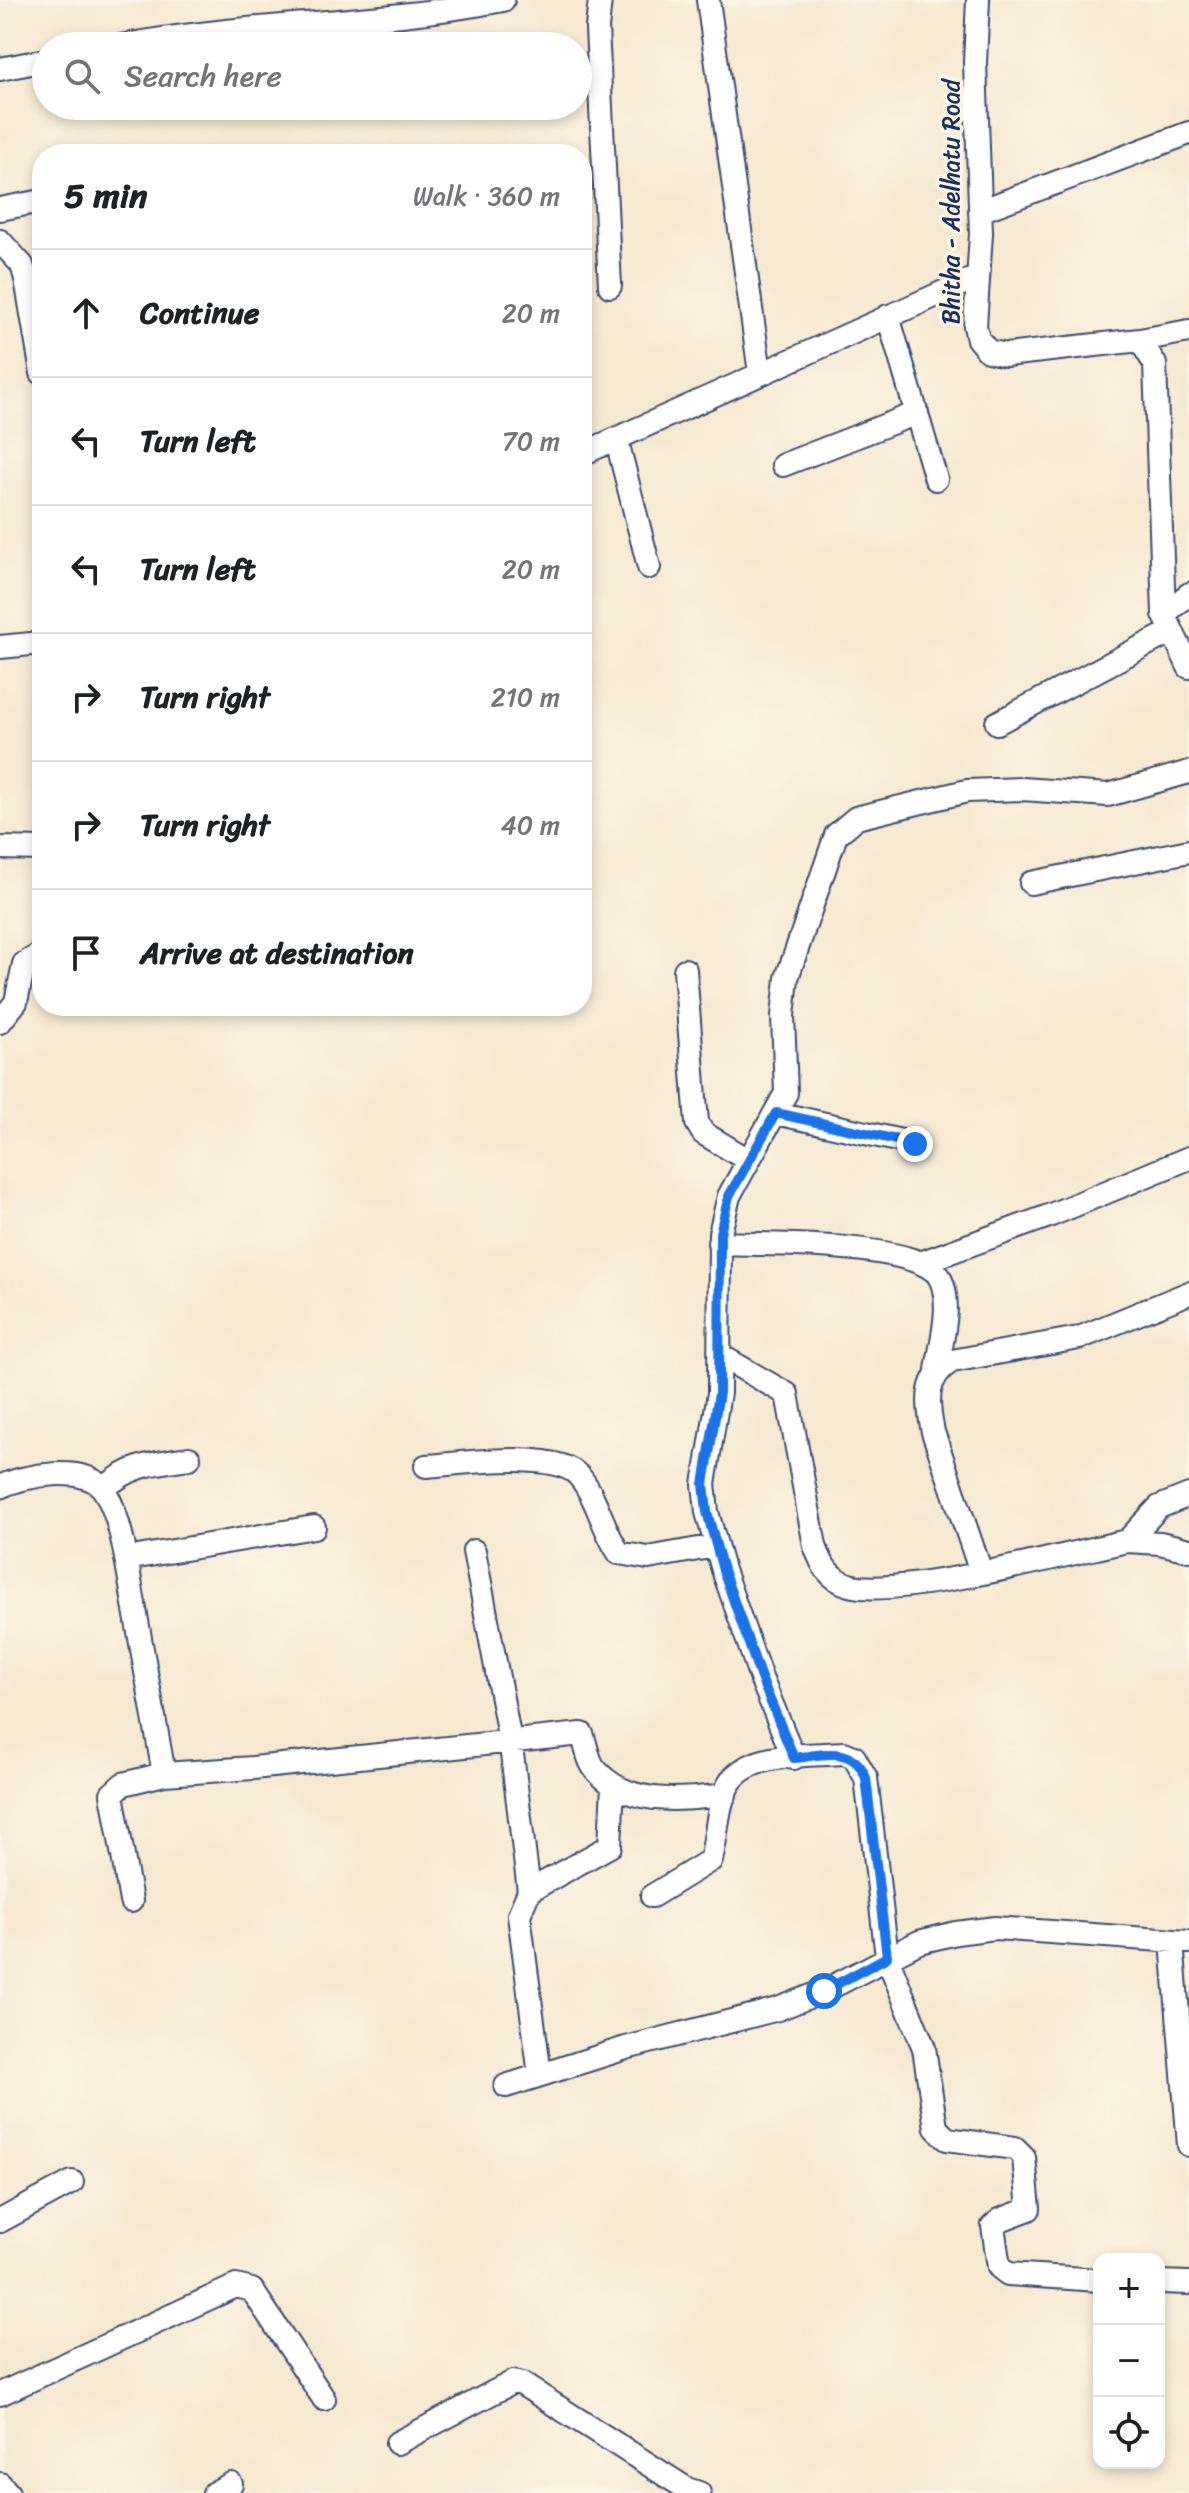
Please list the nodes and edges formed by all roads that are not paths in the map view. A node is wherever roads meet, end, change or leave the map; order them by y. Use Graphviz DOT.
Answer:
graph roads {
  1 [pos="503,0"];
  2 [pos="600,0"];
  3 [pos="708,0"];
  4 [pos="978,0"];
  5 [pos="213,32"];
  6 [pos="32,63"];
  7 [pos="0,69"];
  8 [pos="1189,133"];
  9 [pos="32,203"];
  10 [pos="0,209"];
  11 [pos="980,211"];
  12 [pos="0,241"];
  13 [pos="977,277"];
  14 [pos="610,286"];
  15 [pos="32,314"];
  16 [pos="888,316"];
  17 [pos="1189,331"];
  18 [pos="1140,340"];
  19 [pos="760,373"];
  20 [pos="917,413"];
  21 [pos="617,441"];
  22 [pos="592,450"];
  23 [pos="783,465"];
  24 [pos="936,479"];
  25 [pos="649,567"];
  26 [pos="1189,594"];
  27 [pos="1168,623"];
  28 [pos="32,644"];
  29 [pos="0,647"];
  30 [pos="1189,667"];
  31 [pos="997,723"];
  32 [pos="1189,772"];
  33 [pos="0,848"];
  34 [pos="32,849"];
  35 [pos="1189,851"];
  36 [pos="1031,883"];
  37 [pos="32,959"];
  38 [pos="685,970"];
  39 [pos="0,1022"];
  40 [pos="776,1113"];
  41 [pos="915,1144"];
  42 [pos="1189,1158"];
  43 [pos="748,1160"];
  44 [pos="719,1243"];
  45 [pos="923,1262"];
  46 [pos="1189,1293"];
  47 [pos="721,1356"];
  48 [pos="937,1370"];
  49 [pos="189,1458"];
  50 [pos="426,1466"];
  51 [pos="0,1487"];
  52 [pos="104,1489"];
  53 [pos="1189,1495"];
  54 [pos="314,1527"];
  55 [pos="1127,1541"];
  56 [pos="715,1546"];
  57 [pos="1189,1550"];
  58 [pos="474,1551"];
  59 [pos="126,1559"];
  60 [pos="981,1572"];
  61 [pos="509,1742"];
  62 [pos="794,1758"];
  63 [pos="164,1774"];
  64 [pos="613,1785"];
  65 [pos="725,1795"];
  66 [pos="529,1891"];
  67 [pos="652,1896"];
  68 [pos="131,1901"];
  69 [pos="1180,1942"];
  70 [pos="887,1957"];
  71 [pos="540,2075"];
  72 [pos="506,2086"];
  73 [pos="1189,2145"];
  74 [pos="72,2182"];
  75 [pos="0,2221"];
  76 [pos="1093,2280"];
  77 [pos="1165,2282"];
  78 [pos="1189,2283"];
  79 [pos="0,2394"];
  80 [pos="324,2399"];
  81 [pos="397,2443"];
  82 [pos="0,2484"];
  83 [pos="8,2493"];
  84 [pos="699,2493"];
  1 -- 5 [label="street"];
  2 -- 14 [label="street"];
  3 -- 19 [label="street"];
  4 -- 11 [label="street, Bhitha - Adelhatu Road"];
  6 -- 7 [label="street"];
  8 -- 11 [label="street"];
  9 -- 10 [label="street"];
  11 -- 13 [label="street, Bhitha - Adelhatu Road"];
  12 -- 15 [label="street"];
  13 -- 16 [label="street"];
  13 -- 18 [label="street, Bhitha - Adelhatu Road"];
  16 -- 19 [label="street"];
  16 -- 20 [label="street"];
  17 -- 18 [label="street"];
  18 -- 27 [label="street"];
  19 -- 21 [label="street"];
  20 -- 23 [label="street"];
  20 -- 24 [label="street"];
  21 -- 22 [label="street"];
  21 -- 25 [label="street"];
  26 -- 27 [label="street"];
  27 -- 30 [label="street"];
  27 -- 31 [label="street"];
  28 -- 29 [label="street"];
  32 -- 40 [label="street"];
  33 -- 34 [label="street"];
  35 -- 36 [label="street"];
  37 -- 39 [label="street"];
  38 -- 43 [label="street"];
  40 -- 41 [label="street"];
  40 -- 43 [label="street"];
  42 -- 45 [label="street"];
  43 -- 44 [label="street"];
  44 -- 45 [label="street"];
  44 -- 47 [label="street"];
  45 -- 48 [label="street"];
  46 -- 48 [label="street"];
  47 -- 56 [label="street"];
  47 -- 60 [label="street"];
  48 -- 60 [label="street"];
  49 -- 52 [label="street"];
  50 -- 56 [label="street"];
  51 -- 52 [label="street"];
  52 -- 59 [label="street"];
  53 -- 55 [label="street"];
  54 -- 59 [label="street"];
  55 -- 57 [label="street"];
  55 -- 60 [label="street"];
  56 -- 62 [label="street"];
  58 -- 61 [label="street"];
  59 -- 63 [label="street"];
  61 -- 63 [label="street"];
  61 -- 64 [label="street"];
  61 -- 66 [label="street"];
  62 -- 65 [label="street"];
  62 -- 70 [label="street"];
  63 -- 68 [label="street"];
  64 -- 65 [label="street"];
  64 -- 66 [label="street"];
  65 -- 67 [label="street"];
  66 -- 71 [label="street"];
  69 -- 70 [label="street"];
  69 -- 73 [label="street"];
  70 -- 71 [label="street"];
  70 -- 76 [label="street"];
  71 -- 72 [label="street"];
  74 -- 75 [label="street"];
  77 -- 78 [label="street"];
  79 -- 80 [label="street"];
  81 -- 84 [label="street"];
  82 -- 83 [label="street"];
}
